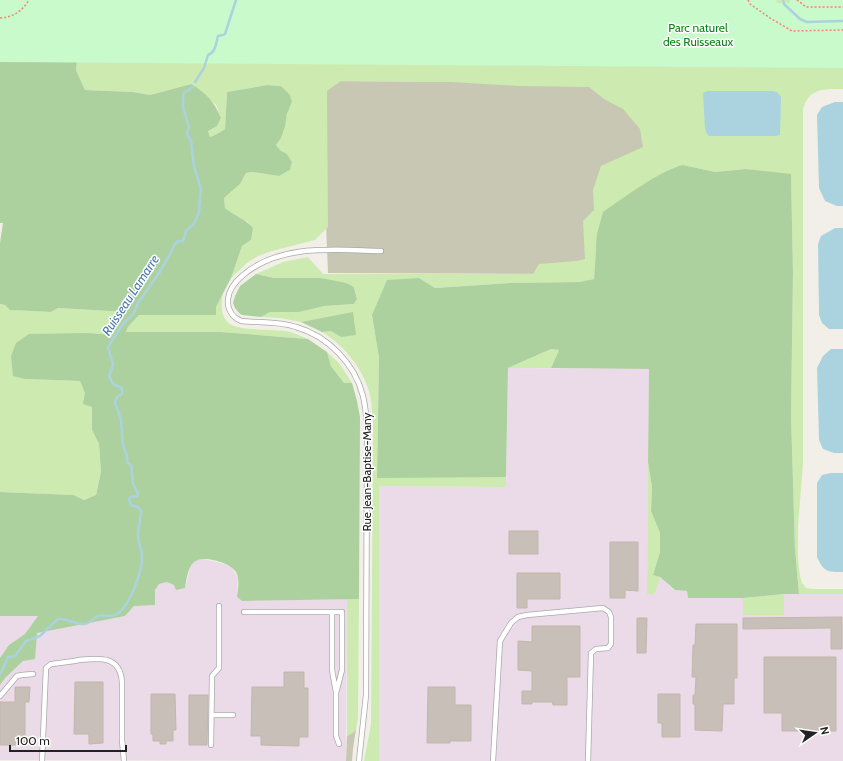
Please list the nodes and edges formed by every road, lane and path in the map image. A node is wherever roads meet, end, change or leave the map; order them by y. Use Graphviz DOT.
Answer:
graph roads {
  1 [pos="29,0"];
  2 [pos="748,0"];
  3 [pos="796,0"];
  4 [pos="843,6"];
  5 [pos="0,18"];
  6 [pos="843,30"];
  7 [pos="381,251"];
  8 [pos="219,606"];
  9 [pos="244,612"];
  10 [pos="332,612"];
  11 [pos="33,674"];
  12 [pos="336,693"];
  13 [pos="0,696"];
  14 [pos="212,715"];
  15 [pos="233,715"];
  16 [pos="339,744"];
  17 [pos="211,745"];
  18 [pos="42,761"];
  19 [pos="124,761"];
  20 [pos="359,761"];
  21 [pos="493,761"];
  22 [pos="588,761"];
  1 -- 5 [label="path"];
  2 -- 6 [label="path"];
  3 -- 4 [label="path"];
  7 -- 20 [label="lane, Rue Jean-Baptise-Many"];
  8 -- 14 [label="lane"];
  9 -- 10 [label="lane"];
  10 -- 12 [label="lane"];
  10 -- 12 [label="lane"];
  11 -- 13 [label="lane"];
  12 -- 16 [label="lane"];
  14 -- 15 [label="lane"];
  14 -- 17 [label="lane"];
  18 -- 19 [label="lane"];
  21 -- 22 [label="lane"];
}
